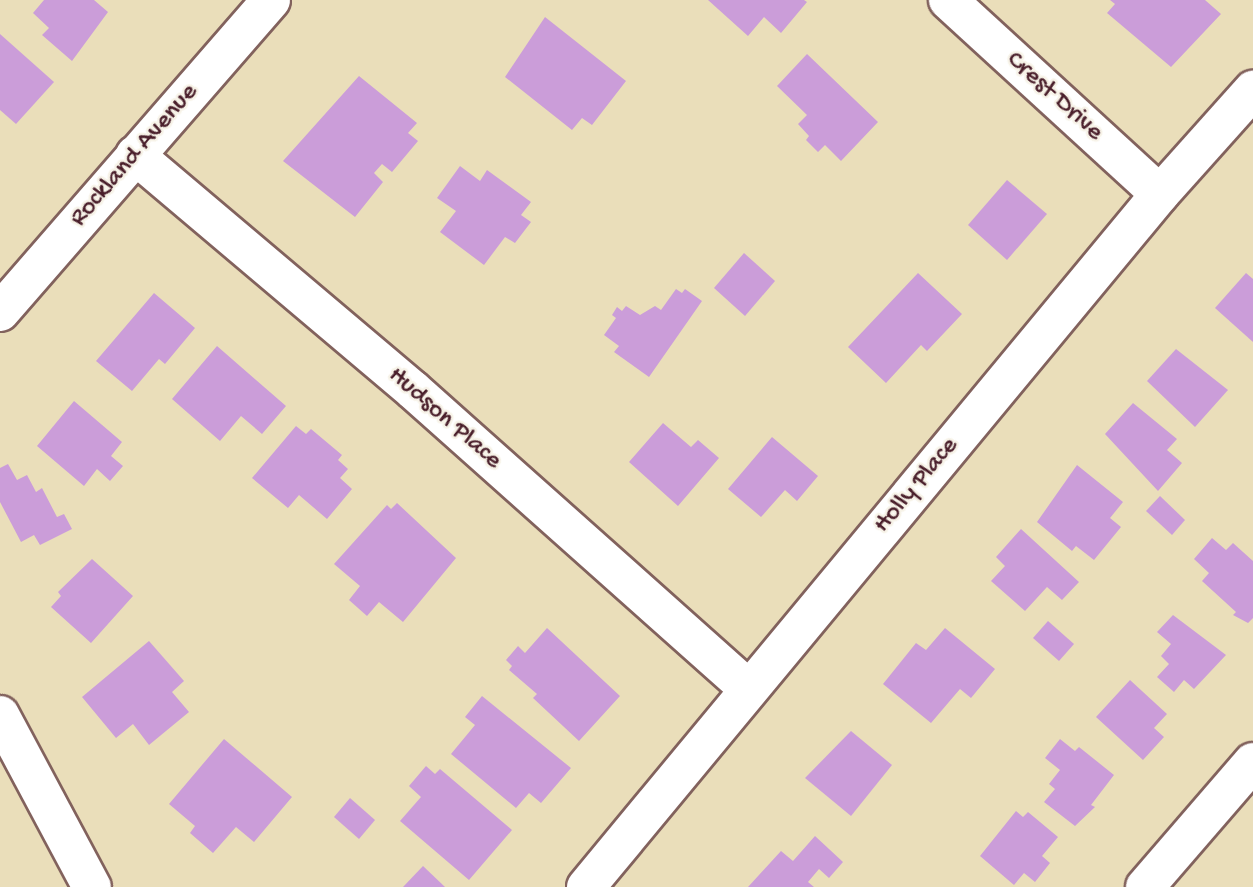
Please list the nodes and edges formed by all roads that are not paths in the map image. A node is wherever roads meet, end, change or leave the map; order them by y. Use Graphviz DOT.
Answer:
graph roads {
  1 [pos="271,0"];
  2 [pos="948,0"];
  3 [pos="1253,90"];
  4 [pos="135,155"];
  5 [pos="1160,194"];
  6 [pos="0,312"];
  7 [pos="749,688"];
  8 [pos="0,715"];
  9 [pos="1253,762"];
  10 [pos="596,884"];
  11 [pos="92,887"];
  12 [pos="1145,887"];
  1 -- 4 [label="street, Rockland Avenue"];
  2 -- 5 [label="street, Crest Drive"];
  3 -- 5 [label="street, Holly Place"];
  4 -- 6 [label="street, Rockland Avenue"];
  4 -- 7 [label="street, Hudson Place"];
  5 -- 7 [label="street, Holly Place"];
  7 -- 10 [label="street, Holly Place"];
  8 -- 11 [label="street"];
  9 -- 12 [label="street"];
}
